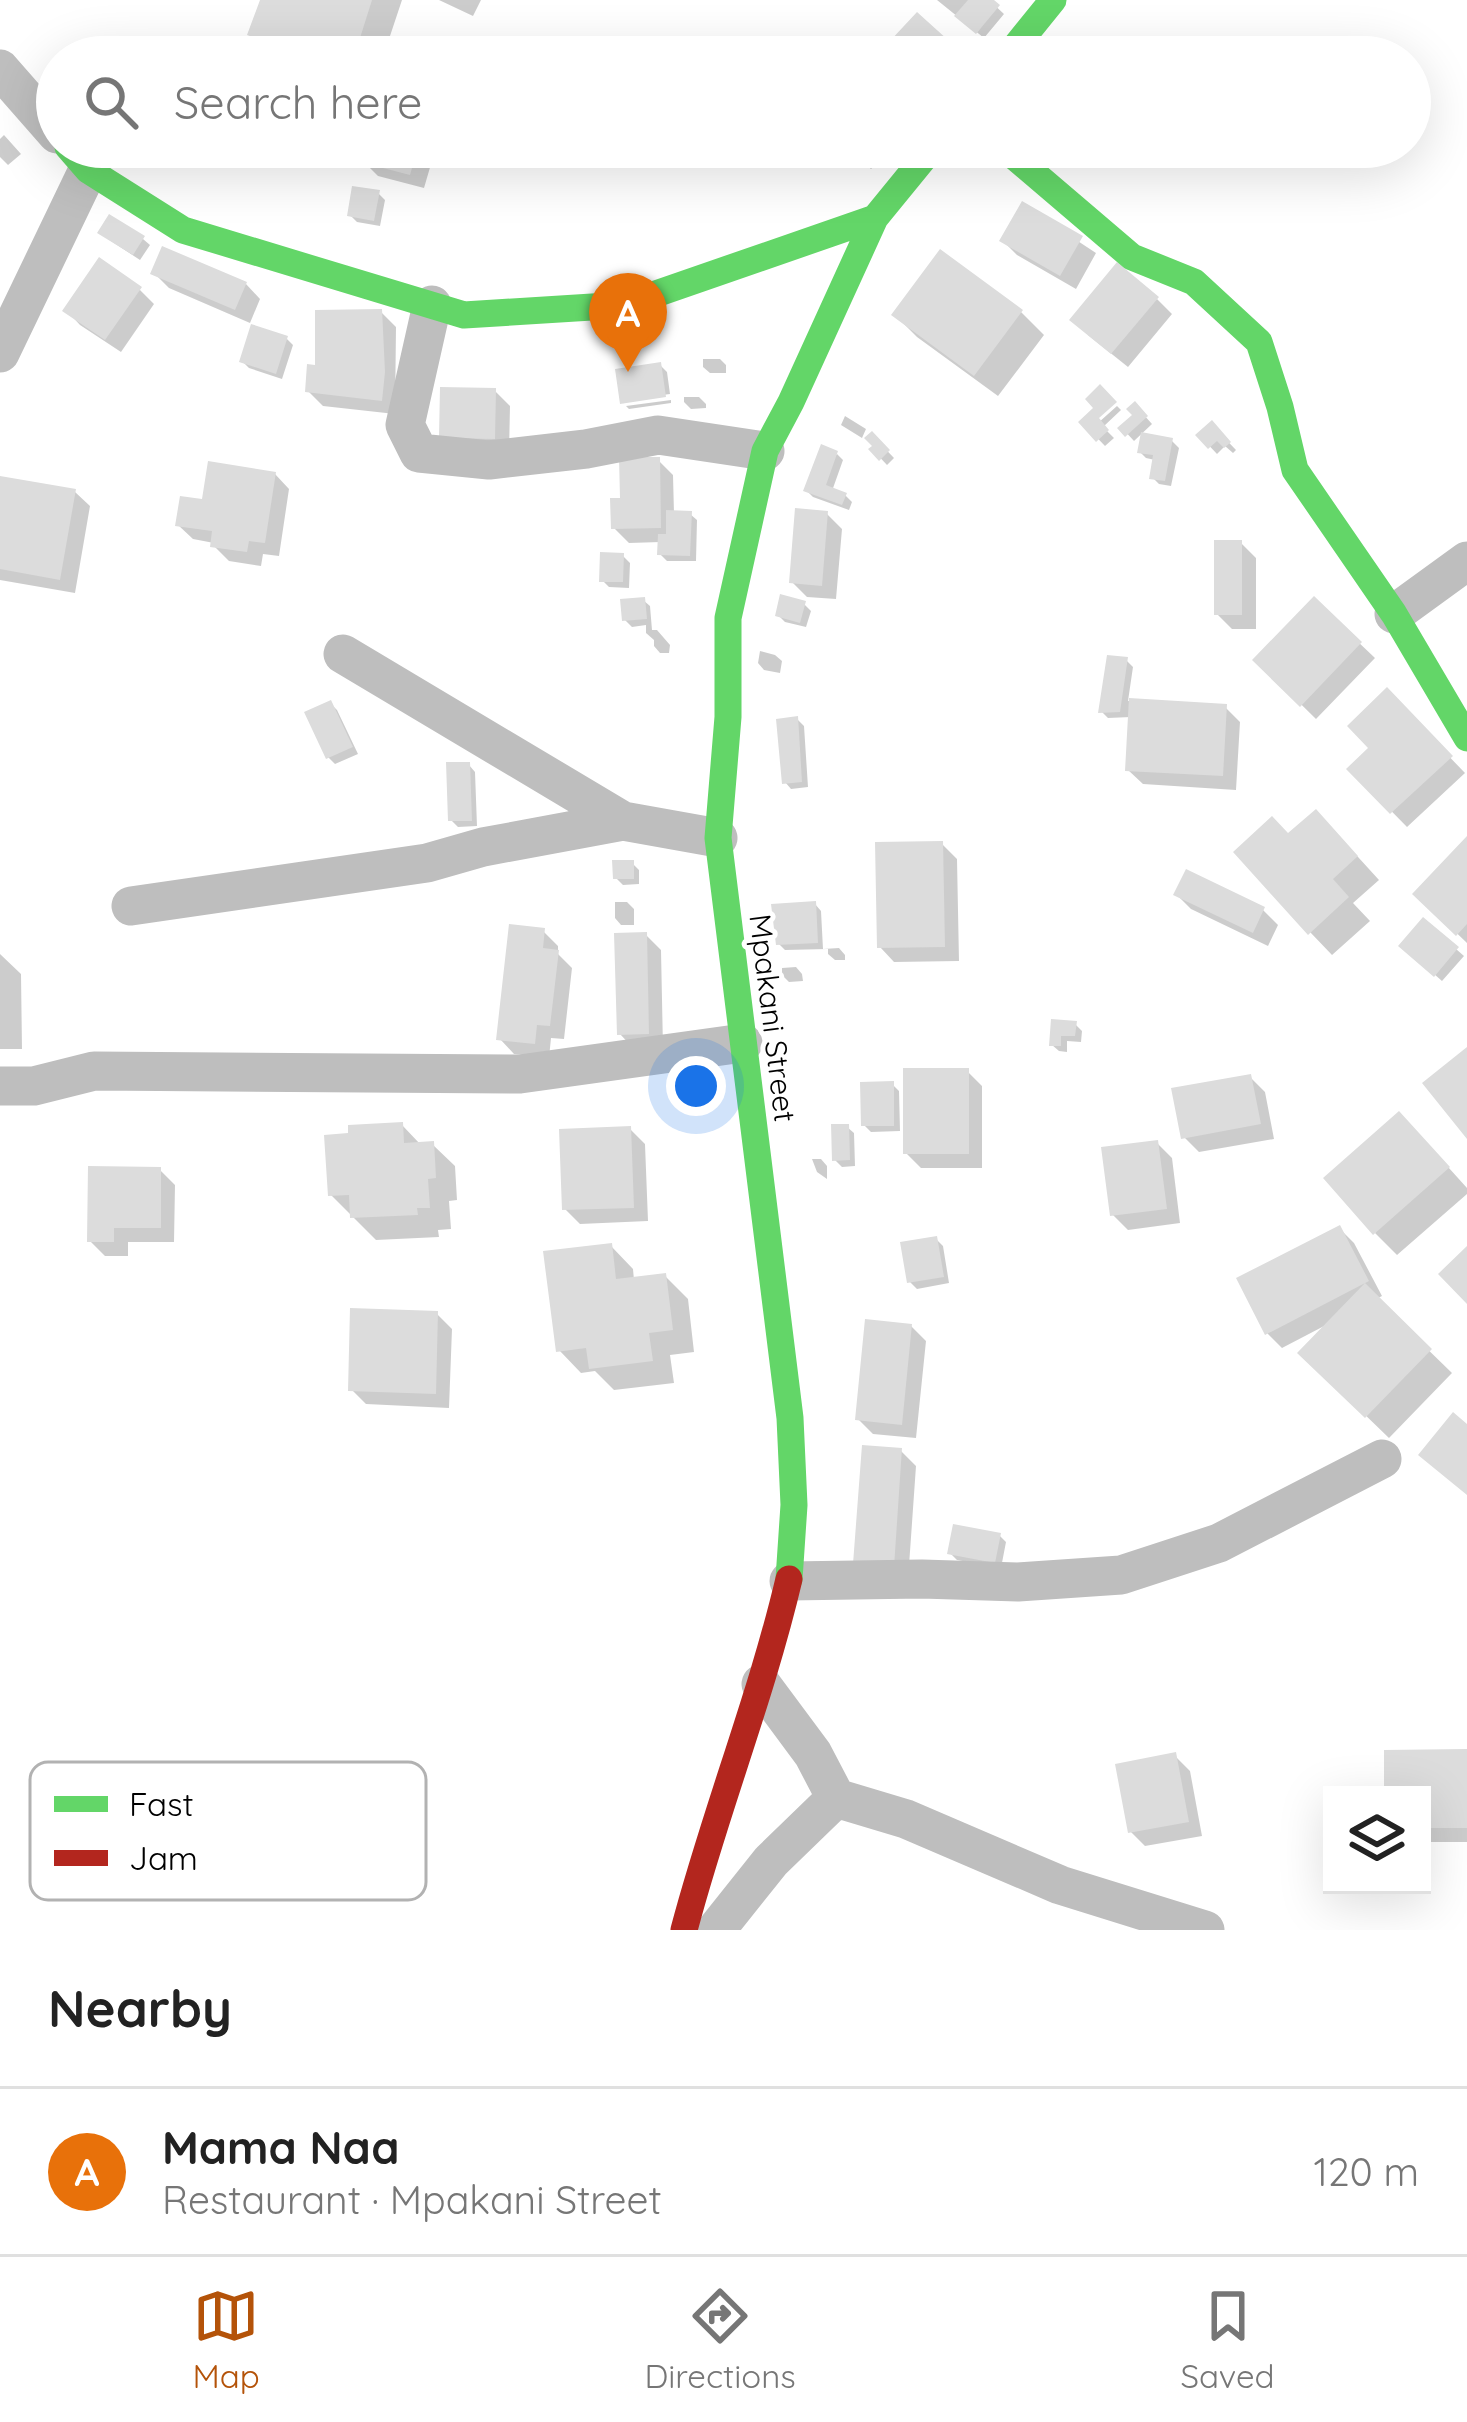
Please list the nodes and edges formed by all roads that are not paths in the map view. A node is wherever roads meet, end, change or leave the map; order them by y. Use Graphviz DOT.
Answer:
graph roads {
  1 [pos="1053,0"];
  2 [pos="1024,36"];
  3 [pos="0,68"];
  4 [pos="36,110"];
  5 [pos="74,168"];
  6 [pos="93,168"];
  7 [pos="916,168"];
  8 [pos="1028,168"];
  9 [pos="875,218"];
  10 [pos="432,305"];
  11 [pos="0,352"];
  12 [pos="765,451"];
  13 [pos="1467,561"];
  14 [pos="1394,614"];
  15 [pos="343,654"];
  16 [pos="1467,738"];
  17 [pos="623,820"];
  18 [pos="718,838"];
  19 [pos="131,906"];
  20 [pos="743,1043"];
  21 [pos="0,1086"];
  22 [pos="1382,1459"];
  23 [pos="788,1581"];
  24 [pos="760,1684"];
  25 [pos="836,1798"];
  26 [pos="684,1930"];
  27 [pos="716,1930"];
  28 [pos="1204,1930"];
  1 -- 2 [label="street"];
  3 -- 4 [label="street"];
  5 -- 11 [label="street"];
  6 -- 10 [label="street"];
  7 -- 9 [label="street, Mpakani Street"];
  8 -- 14 [label="street"];
  9 -- 10 [label="street"];
  9 -- 12 [label="street, Mpakani Street"];
  10 -- 12 [label="street"];
  12 -- 18 [label="street, Mpakani Street"];
  13 -- 14 [label="street"];
  14 -- 16 [label="street"];
  15 -- 17 [label="street"];
  17 -- 18 [label="street"];
  17 -- 19 [label="street"];
  18 -- 20 [label="street, Mpakani Street"];
  20 -- 21 [label="street"];
  20 -- 23 [label="street, Mpakani Street"];
  22 -- 23 [label="street"];
  23 -- 24 [label="street, Mpakani Street"];
  24 -- 25 [label="street"];
  24 -- 26 [label="street, Mpakani Street"];
  25 -- 27 [label="street"];
  25 -- 28 [label="street"];
}
